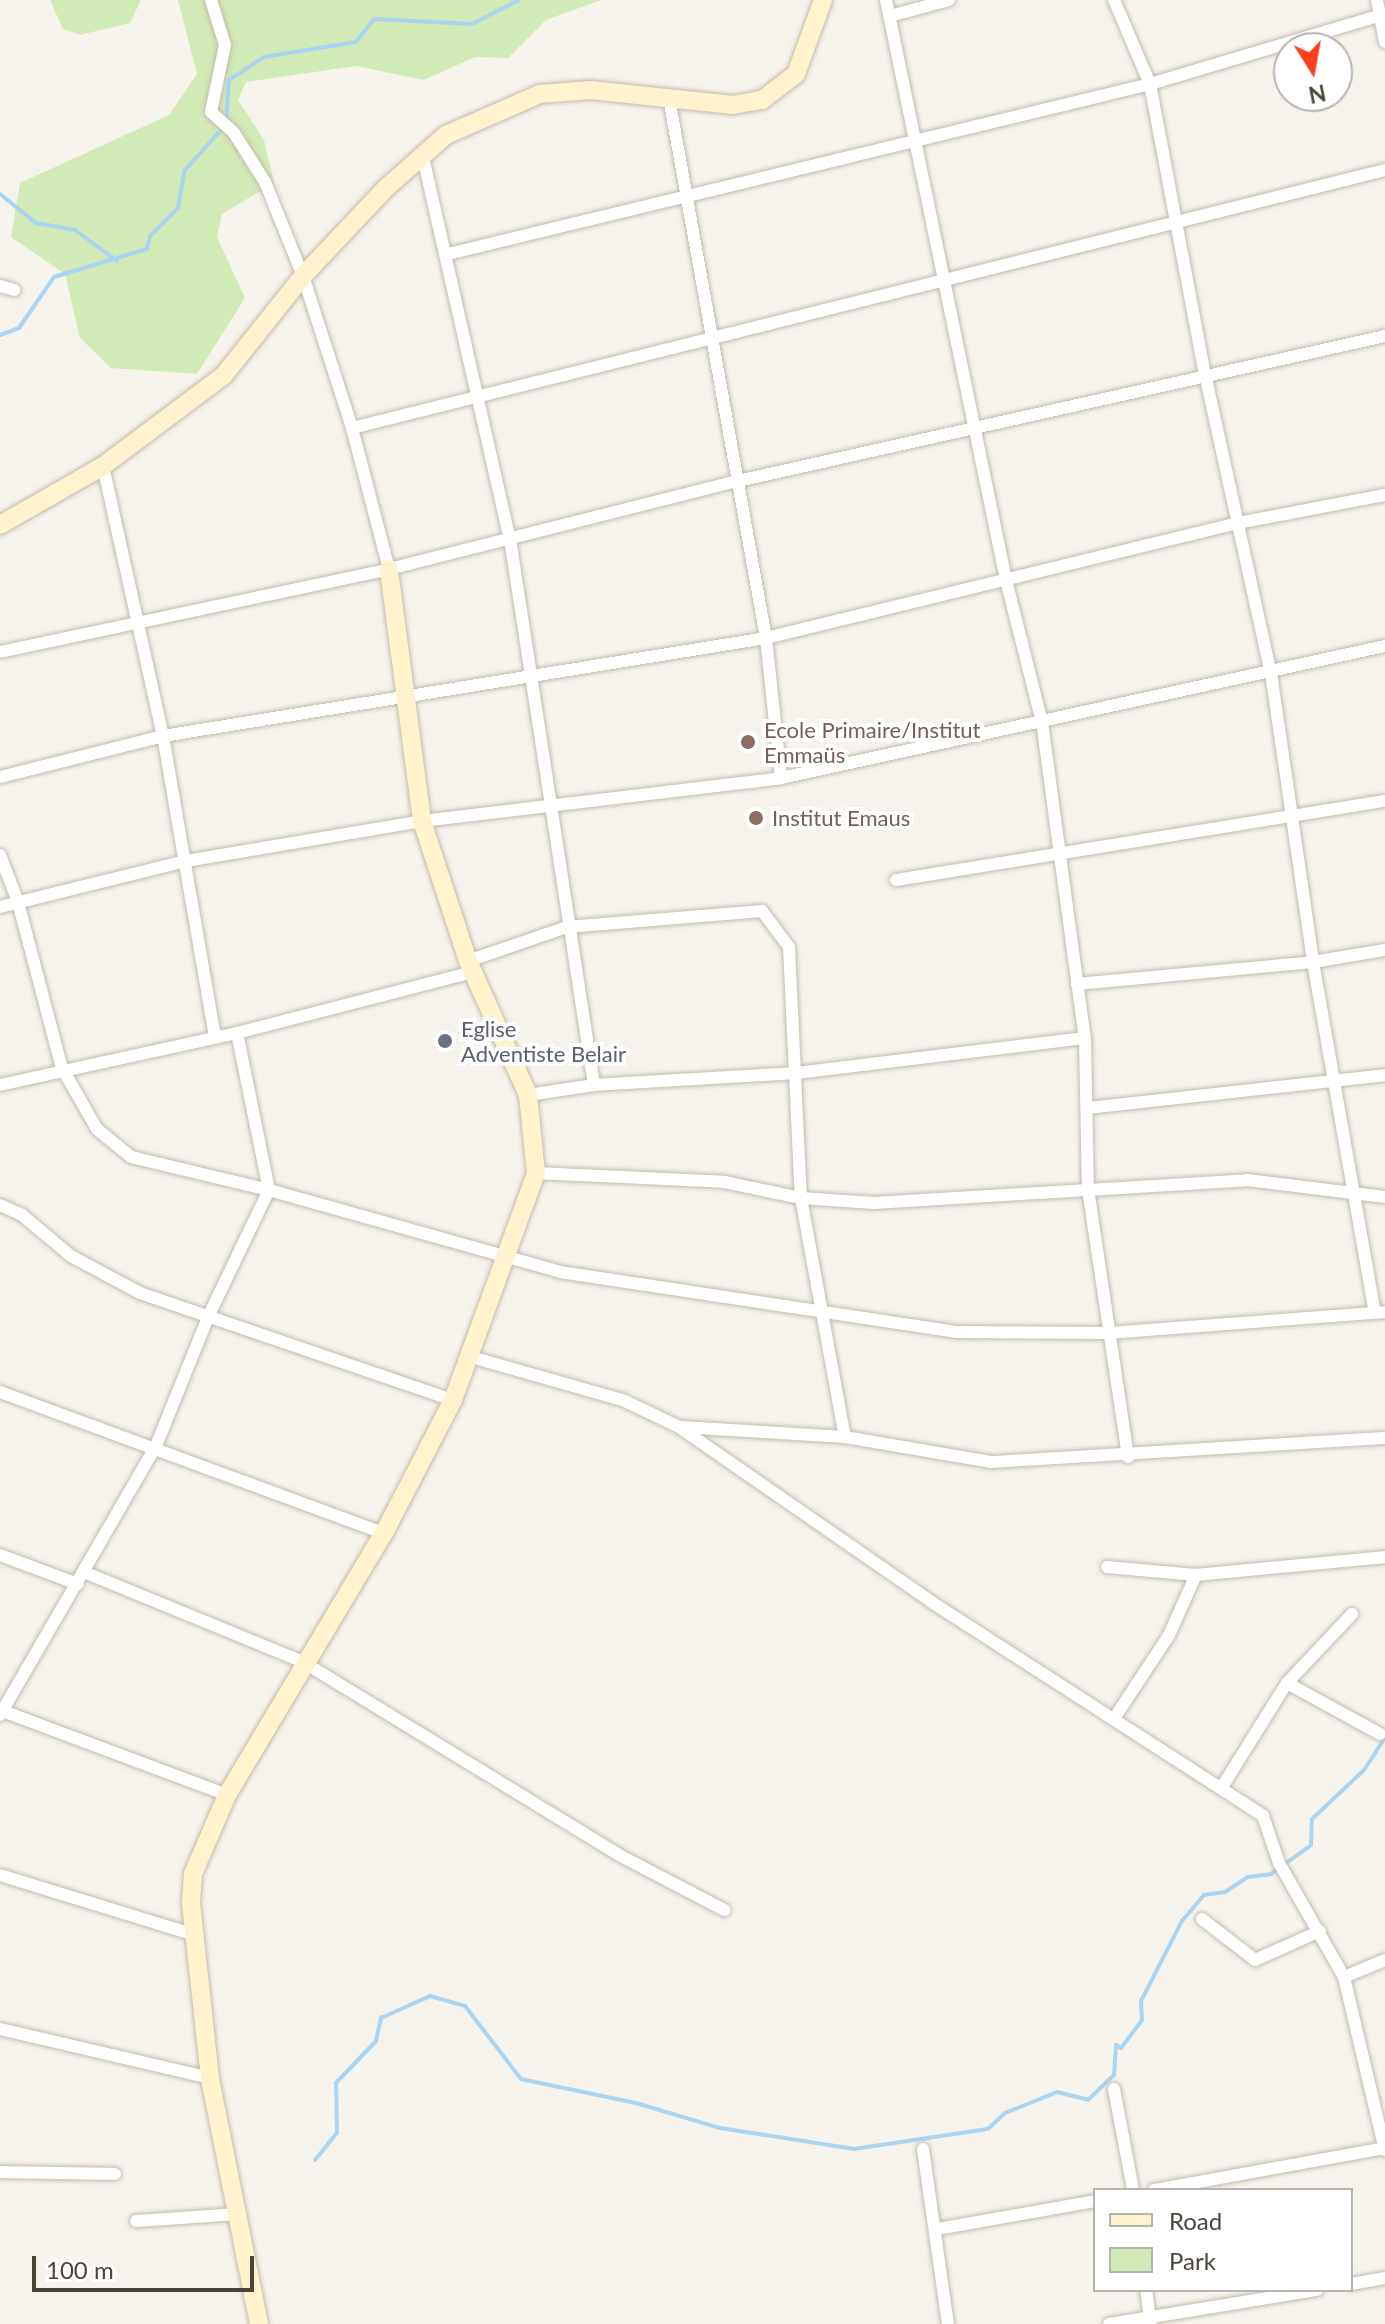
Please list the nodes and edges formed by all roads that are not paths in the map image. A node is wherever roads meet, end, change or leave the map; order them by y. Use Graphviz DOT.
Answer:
graph roads {
  1 [pos="211,0"];
  2 [pos="823,0"];
  3 [pos="886,0"];
  4 [pos="949,0"];
  5 [pos="1114,0"];
  6 [pos="1377,0"];
  7 [pos="1383,15"];
  8 [pos="890,16"];
  9 [pos="1385,42"];
  10 [pos="1150,84"];
  11 [pos="669,98"];
  12 [pos="916,140"];
  13 [pos="422,153"];
  14 [pos="1385,170"];
  15 [pos="688,197"];
  16 [pos="1175,222"];
  17 [pos="448,254"];
  18 [pos="303,276"];
  19 [pos="944,279"];
  20 [pos="0,286"];
  21 [pos="14,290"];
  22 [pos="1385,336"];
  23 [pos="711,337"];
  24 [pos="1205,374"];
  25 [pos="475,398"];
  26 [pos="352,428"];
  27 [pos="977,428"];
  28 [pos="103,466"];
  29 [pos="738,481"];
  30 [pos="1385,495"];
  31 [pos="1238,523"];
  32 [pos="0,525"];
  33 [pos="510,539"];
  34 [pos="389,569"];
  35 [pos="1006,580"];
  36 [pos="138,621"];
  37 [pos="766,638"];
  38 [pos="1385,646"];
  39 [pos="0,652"];
  40 [pos="1271,673"];
  41 [pos="533,676"];
  42 [pos="403,695"];
  43 [pos="1042,722"];
  44 [pos="163,736"];
  45 [pos="0,777"];
  46 [pos="781,778"];
  47 [pos="1385,801"];
  48 [pos="552,806"];
  49 [pos="1290,819"];
  50 [pos="422,821"];
  51 [pos="1062,854"];
  52 [pos="0,855"];
  53 [pos="186,861"];
  54 [pos="896,880"];
  55 [pos="18,902"];
  56 [pos="0,907"];
  57 [pos="567,927"];
  58 [pos="1385,950"];
  59 [pos="1313,962"];
  60 [pos="470,967"];
  61 [pos="1077,984"];
  62 [pos="237,1033"];
  63 [pos="215,1038"];
  64 [pos="1085,1038"];
  65 [pos="62,1068"];
  66 [pos="796,1073"];
  67 [pos="1385,1075"];
  68 [pos="1334,1080"];
  69 [pos="0,1085"];
  70 [pos="594,1085"];
  71 [pos="528,1095"];
  72 [pos="1088,1108"];
  73 [pos="536,1173"];
  74 [pos="1088,1189"];
  75 [pos="269,1190"];
  76 [pos="1353,1195"];
  77 [pos="1385,1197"];
  78 [pos="801,1198"];
  79 [pos="0,1205"];
  80 [pos="509,1259"];
  81 [pos="1380,1312"];
  82 [pos="822,1313"];
  83 [pos="209,1315"];
  84 [pos="1107,1333"];
  85 [pos="471,1357"];
  86 [pos="0,1392"];
  87 [pos="453,1400"];
  88 [pos="679,1427"];
  89 [pos="845,1437"];
  90 [pos="1385,1438"];
  91 [pos="156,1446"];
  92 [pos="1128,1457"];
  93 [pos="384,1533"];
  94 [pos="0,1555"];
  95 [pos="1385,1557"];
  96 [pos="1107,1567"];
  97 [pos="1196,1575"];
  98 [pos="81,1578"];
  99 [pos="1352,1614"];
  100 [pos="303,1662"];
  101 [pos="1287,1683"];
  102 [pos="1,1712"];
  103 [pos="1115,1717"];
  104 [pos="1380,1734"];
  105 [pos="1222,1787"];
  106 [pos="227,1795"];
  107 [pos="0,1875"];
  108 [pos="724,1910"];
  109 [pos="1202,1919"];
  110 [pos="1320,1931"];
  111 [pos="195,1935"];
  112 [pos="1385,1960"];
  113 [pos="1344,1977"];
  114 [pos="0,2029"];
  115 [pos="1385,2073"];
  116 [pos="210,2078"];
  117 [pos="1371,2078"];
  118 [pos="1114,2089"];
  119 [pos="923,2149"];
  120 [pos="1385,2149"];
  121 [pos="0,2172"];
  122 [pos="115,2174"];
  123 [pos="1133,2188"];
  124 [pos="1165,2188"];
  125 [pos="1093,2201"];
  126 [pos="235,2214"];
  127 [pos="136,2221"];
  128 [pos="937,2229"];
  129 [pos="1385,2278"];
  130 [pos="1353,2284"];
  131 [pos="1146,2292"];
  132 [pos="1306,2292"];
  133 [pos="1151,2321"];
  134 [pos="259,2324"];
  135 [pos="948,2324"];
  136 [pos="1109,2324"];
  1 -- 18 [label="street"];
  2 -- 11 [label="street"];
  3 -- 8 [label="street"];
  4 -- 8 [label="street"];
  5 -- 10 [label="street"];
  6 -- 7 [label="street"];
  7 -- 9 [label="street"];
  7 -- 10 [label="street"];
  8 -- 12 [label="street"];
  10 -- 12 [label="street"];
  10 -- 16 [label="street"];
  11 -- 13 [label="street"];
  11 -- 15 [label="street"];
  12 -- 15 [label="street"];
  12 -- 19 [label="street"];
  13 -- 17 [label="street"];
  13 -- 18 [label="street"];
  14 -- 16 [label="street"];
  15 -- 17 [label="street"];
  15 -- 23 [label="street"];
  16 -- 19 [label="street"];
  16 -- 24 [label="street"];
  17 -- 25 [label="street"];
  18 -- 26 [label="street"];
  18 -- 28 [label="street"];
  19 -- 23 [label="street"];
  19 -- 27 [label="street"];
  20 -- 21 [label="street"];
  22 -- 24 [label="street"];
  23 -- 25 [label="street"];
  23 -- 29 [label="street"];
  24 -- 27 [label="street"];
  24 -- 31 [label="street"];
  25 -- 26 [label="street"];
  25 -- 33 [label="street"];
  26 -- 34 [label="street"];
  27 -- 29 [label="street"];
  27 -- 35 [label="street"];
  28 -- 32 [label="street"];
  28 -- 36 [label="street"];
  29 -- 33 [label="street"];
  29 -- 37 [label="street"];
  30 -- 31 [label="street"];
  31 -- 35 [label="street"];
  31 -- 40 [label="street"];
  33 -- 34 [label="street"];
  33 -- 41 [label="street"];
  34 -- 36 [label="street"];
  34 -- 42 [label="street"];
  35 -- 37 [label="street"];
  35 -- 43 [label="street"];
  36 -- 39 [label="street"];
  36 -- 44 [label="street"];
  37 -- 41 [label="street"];
  37 -- 46 [label="street"];
  38 -- 40 [label="street"];
  40 -- 43 [label="street"];
  40 -- 49 [label="street"];
  41 -- 42 [label="street"];
  41 -- 48 [label="street"];
  42 -- 44 [label="street"];
  42 -- 50 [label="street"];
  43 -- 46 [label="street"];
  43 -- 51 [label="street"];
  44 -- 45 [label="street"];
  44 -- 53 [label="street"];
  46 -- 48 [label="street"];
  47 -- 49 [label="street"];
  48 -- 50 [label="street"];
  48 -- 57 [label="street"];
  49 -- 51 [label="street"];
  49 -- 59 [label="street"];
  50 -- 53 [label="street"];
  50 -- 60 [label="street"];
  51 -- 54 [label="street"];
  51 -- 61 [label="street"];
  52 -- 55 [label="street"];
  53 -- 55 [label="street"];
  53 -- 63 [label="street"];
  55 -- 56 [label="street"];
  55 -- 65 [label="street"];
  57 -- 60 [label="street"];
  57 -- 66 [label="street"];
  57 -- 70 [label="street"];
  58 -- 59 [label="street"];
  59 -- 61 [label="street"];
  59 -- 68 [label="street"];
  60 -- 62 [label="street"];
  60 -- 71 [label="street"];
  61 -- 64 [label="street"];
  62 -- 63 [label="street"];
  62 -- 75 [label="street"];
  63 -- 65 [label="street"];
  64 -- 66 [label="street"];
  64 -- 72 [label="street"];
  65 -- 69 [label="street"];
  65 -- 75 [label="street"];
  66 -- 70 [label="street"];
  66 -- 78 [label="street"];
  67 -- 68 [label="street"];
  68 -- 72 [label="street"];
  68 -- 76 [label="street"];
  70 -- 71 [label="street"];
  71 -- 73 [label="street"];
  72 -- 74 [label="street"];
  73 -- 78 [label="street"];
  73 -- 80 [label="street"];
  74 -- 76 [label="street"];
  74 -- 78 [label="street"];
  74 -- 84 [label="street"];
  75 -- 80 [label="street"];
  75 -- 83 [label="street"];
  76 -- 77 [label="street"];
  76 -- 81 [label="street"];
  78 -- 82 [label="street"];
  79 -- 83 [label="street"];
  80 -- 82 [label="street"];
  80 -- 85 [label="street"];
  81 -- 84 [label="street"];
  82 -- 84 [label="street"];
  82 -- 89 [label="street"];
  83 -- 87 [label="street"];
  83 -- 91 [label="street"];
  84 -- 92 [label="street"];
  85 -- 87 [label="street"];
  85 -- 88 [label="street"];
  86 -- 91 [label="street"];
  87 -- 93 [label="street"];
  88 -- 89 [label="street"];
  88 -- 103 [label="street"];
  89 -- 92 [label="street"];
  90 -- 92 [label="street"];
  91 -- 93 [label="street"];
  91 -- 98 [label="street"];
  93 -- 100 [label="street"];
  94 -- 98 [label="street"];
  95 -- 97 [label="street"];
  96 -- 97 [label="street"];
  97 -- 103 [label="street"];
  98 -- 100 [label="street"];
  98 -- 102 [label="street"];
  99 -- 101 [label="street"];
  100 -- 106 [label="street"];
  100 -- 108 [label="street"];
  101 -- 104 [label="street"];
  101 -- 105 [label="street"];
  102 -- 106 [label="street"];
  103 -- 105 [label="street"];
  105 -- 110 [label="street"];
  106 -- 111 [label="street"];
  107 -- 111 [label="street"];
  109 -- 110 [label="street"];
  110 -- 113 [label="street"];
  111 -- 116 [label="street"];
  112 -- 113 [label="street"];
  113 -- 117 [label="street"];
  114 -- 116 [label="street"];
  115 -- 117 [label="street"];
  116 -- 126 [label="street"];
  117 -- 120 [label="street"];
  118 -- 123 [label="street"];
  119 -- 128 [label="street"];
  120 -- 124 [label="street"];
  121 -- 122 [label="street"];
  125 -- 128 [label="street"];
  126 -- 127 [label="street"];
  126 -- 134 [label="street"];
  128 -- 135 [label="street"];
  129 -- 130 [label="street"];
  131 -- 133 [label="street"];
  132 -- 133 [label="street"];
  133 -- 136 [label="street"];
}
